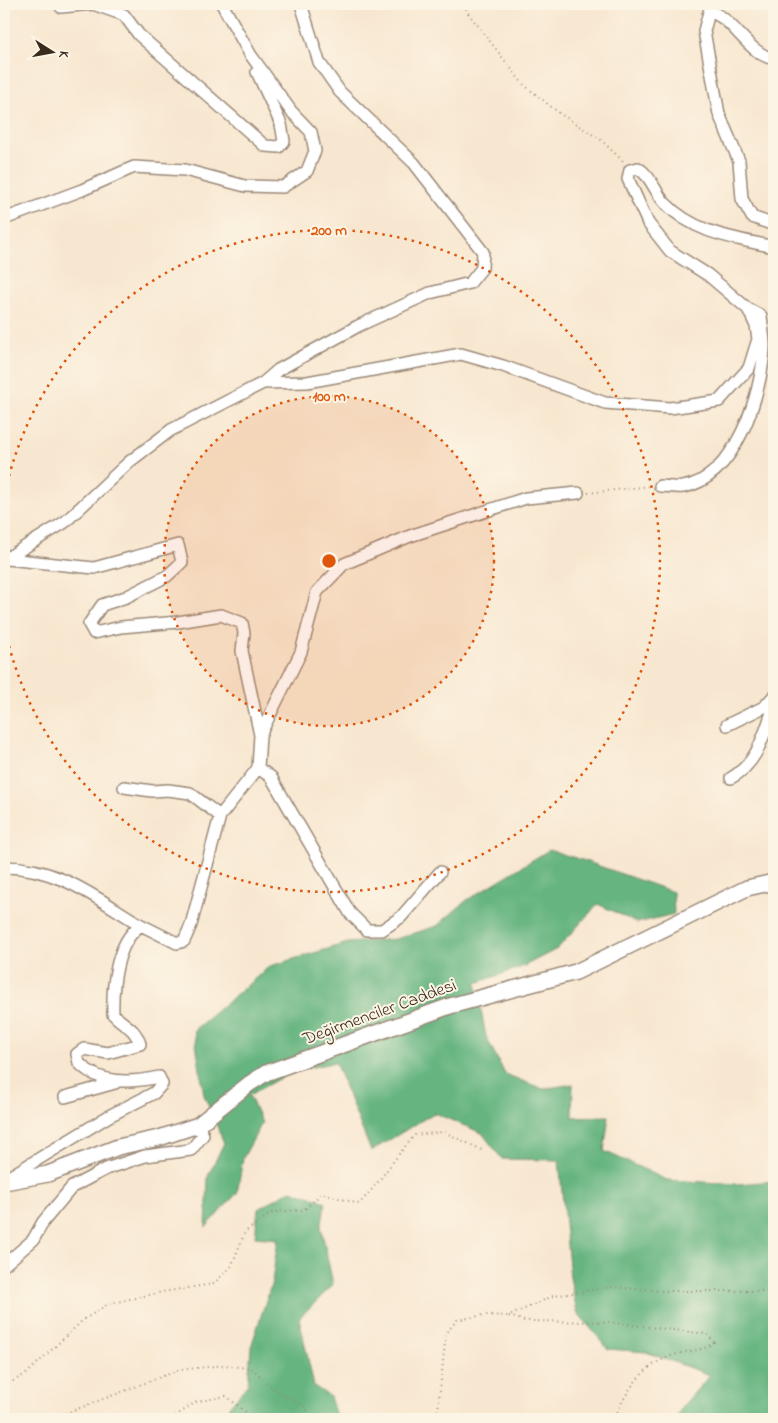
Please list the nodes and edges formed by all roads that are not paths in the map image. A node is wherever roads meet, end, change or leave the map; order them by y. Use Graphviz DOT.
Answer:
graph roads {
  1 [pos="92,4"];
  2 [pos="222,4"];
  3 [pos="301,4"];
  4 [pos="61,7"];
  5 [pos="250,54"];
  6 [pos="774,59"];
  7 [pos="4,219"];
  8 [pos="774,224"];
  9 [pos="774,247"];
  10 [pos="748,309"];
  11 [pos="263,383"];
  12 [pos="660,486"];
  13 [pos="578,494"];
  14 [pos="5,560"];
  15 [pos="774,696"];
  16 [pos="774,707"];
  17 [pos="727,725"];
  18 [pos="260,735"];
  19 [pos="258,768"];
  20 [pos="731,778"];
  21 [pos="124,787"];
  22 [pos="220,816"];
  23 [pos="4,867"];
  24 [pos="440,872"];
  25 [pos="774,876"];
  26 [pos="774,882"];
  27 [pos="747,888"];
  28 [pos="141,925"];
  29 [pos="119,1081"];
  30 [pos="65,1097"];
  31 [pos="198,1125"];
  32 [pos="4,1181"];
  33 [pos="4,1265"];
  1 -- 4 [label="street"];
  1 -- 5 [label="street"];
  2 -- 5 [label="street"];
  3 -- 11 [label="street"];
  5 -- 7 [label="street"];
  6 -- 8 [label="street"];
  9 -- 10 [label="street"];
  10 -- 11 [label="street"];
  10 -- 12 [label="street"];
  11 -- 14 [label="street"];
  13 -- 18 [label="street"];
  14 -- 18 [label="street"];
  15 -- 17 [label="street"];
  16 -- 20 [label="street"];
  18 -- 19 [label="street"];
  19 -- 22 [label="street"];
  19 -- 24 [label="street"];
  21 -- 22 [label="street"];
  22 -- 28 [label="street"];
  23 -- 28 [label="street"];
  25 -- 27 [label="street"];
  26 -- 27 [label="main road, Değirmenciler Caddesi"];
  27 -- 31 [label="main road, Değirmenciler Caddesi"];
  28 -- 29 [label="street"];
  29 -- 30 [label="street"];
  29 -- 32 [label="street"];
  31 -- 32 [label="main road, Değirmenciler Caddesi"];
  31 -- 33 [label="street"];
}
